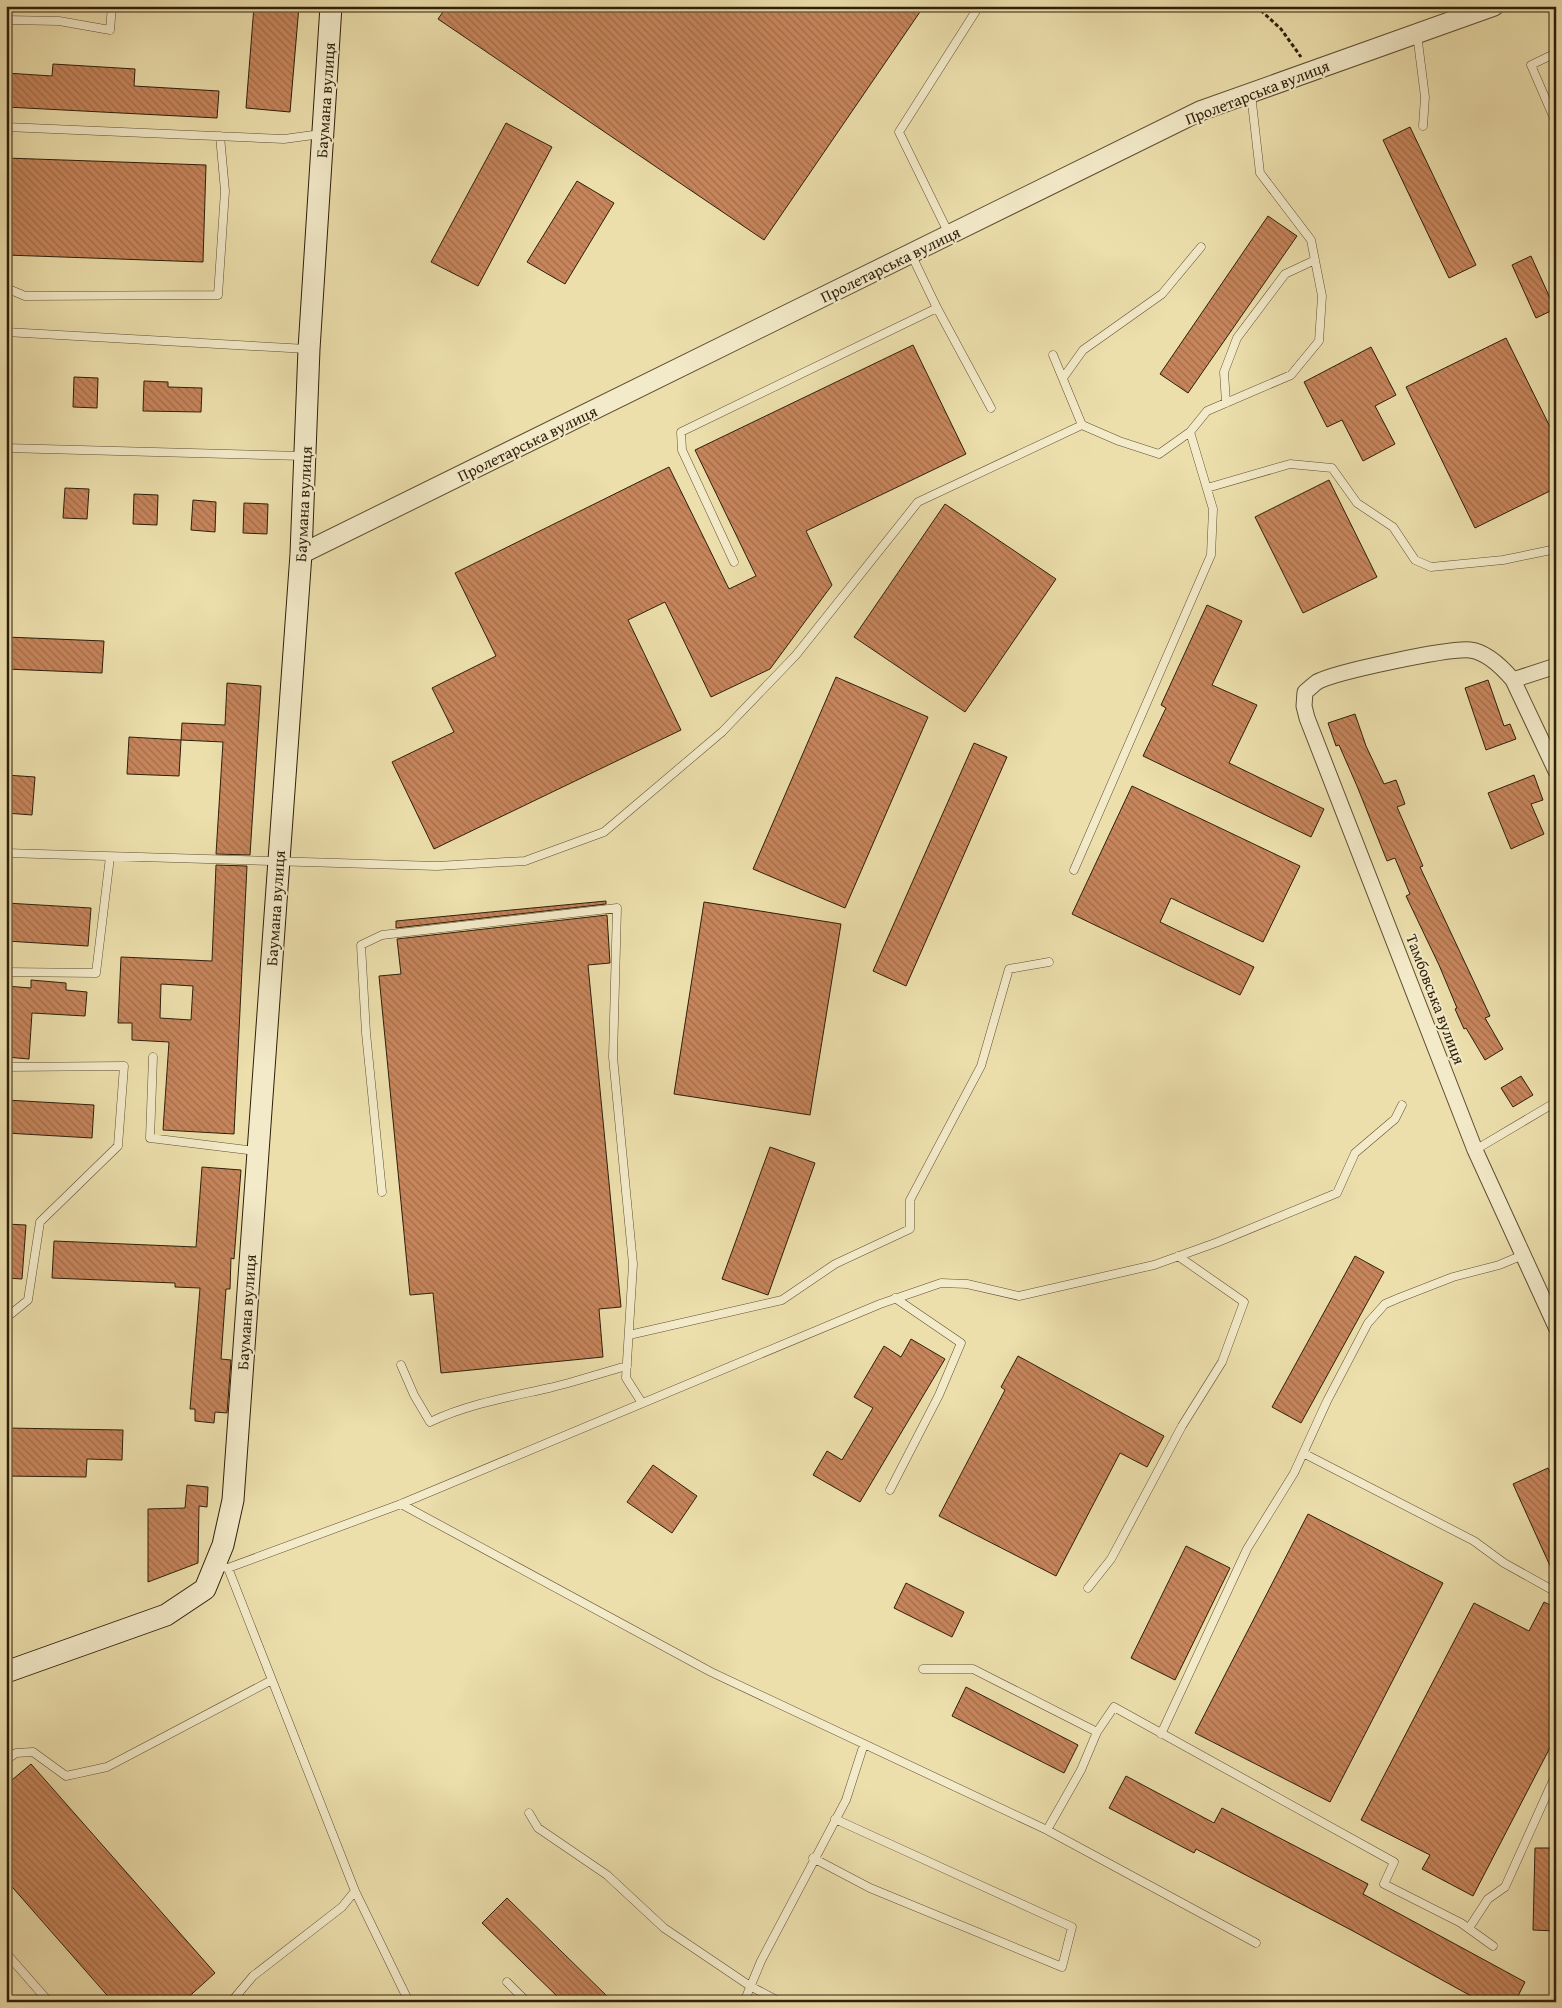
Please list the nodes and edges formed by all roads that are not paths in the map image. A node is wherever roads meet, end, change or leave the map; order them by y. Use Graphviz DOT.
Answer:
graph roads {
  1 [pos="112,6"];
  2 [pos="331,6"];
  3 [pos="979,6"];
  4 [pos="1494,6"];
  5 [pos="6,20"];
  6 [pos="1417,34"];
  7 [pos="1556,52"];
  8 [pos="1251,92"];
  9 [pos="1556,123"];
  10 [pos="1423,126"];
  11 [pos="6,127"];
  12 [pos="323,134"];
  13 [pos="220,136"];
  14 [pos="949,234"];
  15 [pos="1201,247"];
  16 [pos="911,254"];
  17 [pos="1315,260"];
  18 [pos="6,288"];
  19 [pos="937,308"];
  20 [pos="6,332"];
  21 [pos="310,349"];
  22 [pos="1053,355"];
  23 [pos="1063,378"];
  24 [pos="1226,403"];
  25 [pos="991,408"];
  26 [pos="1082,425"];
  27 [pos="1190,432"];
  28 [pos="6,448"];
  29 [pos="305,456"];
  30 [pos="1207,488"];
  31 [pos="1556,549"];
  32 [pos="301,554"];
  33 [pos="734,562"];
  34 [pos="1556,666"];
  35 [pos="1512,680"];
  36 [pos="1556,771"];
  37 [pos="6,853"];
  38 [pos="110,856"];
  39 [pos="278,863"];
  40 [pos="1074,870"];
  41 [pos="1049,962"];
  42 [pos="6,972"];
  43 [pos="153,1057"];
  44 [pos="6,1067"];
  45 [pos="1556,1102"];
  46 [pos="1402,1105"];
  47 [pos="1475,1150"];
  48 [pos="258,1151"];
  49 [pos="382,1192"];
  50 [pos="1523,1254"];
  51 [pos="1178,1256"];
  52 [pos="895,1298"];
  53 [pos="6,1318"];
  54 [pos="1556,1327"];
  55 [pos="629,1334"];
  56 [pos="401,1365"];
  57 [pos="627,1366"];
  58 [pos="642,1403"];
  59 [pos="1303,1453"];
  60 [pos="890,1490"];
  61 [pos="401,1504"];
  62 [pos="221,1567"];
  63 [pos="1088,1588"];
  64 [pos="1556,1592"];
  65 [pos="923,1669"];
  66 [pos="6,1672"];
  67 [pos="272,1680"];
  68 [pos="1097,1732"];
  69 [pos="1161,1734"];
  70 [pos="864,1744"];
  71 [pos="6,1760"];
  72 [pos="1556,1774"];
  73 [pos="529,1813"];
  74 [pos="835,1818"];
  75 [pos="1047,1830"];
  76 [pos="813,1858"];
  77 [pos="355,1891"];
  78 [pos="1469,1928"];
  79 [pos="1256,1943"];
  80 [pos="1493,1946"];
  81 [pos="6,1953"];
  82 [pos="507,1982"];
  83 [pos="750,1986"];
  84 [pos="49,2002"];
  85 [pos="232,2002"];
  86 [pos="409,2002"];
  87 [pos="527,2002"];
  88 [pos="744,2002"];
  89 [pos="780,2002"];
  1 -- 5 [label="lane"];
  2 -- 12 [label="main road, Баумана вулиця"];
  3 -- 14 [label="lane"];
  4 -- 6 [label="street, Пролетарська вулиця"];
  6 -- 8 [label="street, Пролетарська вулиця"];
  6 -- 10 [label="lane"];
  7 -- 9 [label="lane"];
  8 -- 14 [label="street, Пролетарська вулиця"];
  8 -- 17 [label="lane"];
  11 -- 13 [label="lane"];
  12 -- 13 [label="lane"];
  12 -- 21 [label="main road, Баумана вулиця"];
  13 -- 18 [label="lane"];
  14 -- 16 [label="street, Пролетарська вулиця"];
  15 -- 23 [label="lane"];
  16 -- 19 [label="lane"];
  16 -- 32 [label="street, Пролетарська вулиця"];
  17 -- 24 [label="lane"];
  17 -- 24 [label="lane"];
  19 -- 25 [label="lane"];
  19 -- 33 [label="lane"];
  20 -- 21 [label="lane"];
  21 -- 29 [label="main road, Баумана вулиця"];
  22 -- 23 [label="lane"];
  23 -- 26 [label="lane"];
  24 -- 27 [label="lane"];
  26 -- 27 [label="lane"];
  26 -- 39 [label="lane"];
  27 -- 30 [label="lane"];
  28 -- 29 [label="lane"];
  29 -- 32 [label="main road, Баумана вулиця"];
  30 -- 31 [label="lane"];
  30 -- 40 [label="lane"];
  32 -- 39 [label="main road, Баумана вулиця"];
  34 -- 35 [label="street"];
  35 -- 36 [label="street"];
  35 -- 47 [label="street, Тамбовська вулиця"];
  37 -- 38 [label="lane"];
  38 -- 39 [label="lane"];
  38 -- 42 [label="lane"];
  39 -- 48 [label="main road, Баумана вулиця"];
  41 -- 55 [label="lane"];
  43 -- 48 [label="lane"];
  44 -- 53 [label="lane"];
  45 -- 47 [label="lane"];
  46 -- 51 [label="lane"];
  47 -- 50 [label="street, Тамбовська вулиця"];
  48 -- 62 [label="main road, Баумана вулиця"];
  49 -- 55 [label="lane"];
  50 -- 54 [label="street, Тамбовська вулиця"];
  50 -- 59 [label="lane"];
  51 -- 52 [label="lane"];
  51 -- 63 [label="lane"];
  52 -- 58 [label="lane"];
  52 -- 60 [label="lane"];
  55 -- 57 [label="lane"];
  56 -- 57 [label="lane"];
  57 -- 58 [label="lane"];
  58 -- 61 [label="lane"];
  59 -- 64 [label="lane"];
  59 -- 69 [label="lane"];
  61 -- 62 [label="lane"];
  61 -- 70 [label="lane"];
  62 -- 66 [label="main road, Баумана вулиця"];
  62 -- 67 [label="lane"];
  65 -- 68 [label="lane"];
  67 -- 71 [label="lane"];
  67 -- 77 [label="lane"];
  68 -- 69 [label="lane"];
  68 -- 75 [label="lane"];
  69 -- 78 [label="lane"];
  70 -- 74 [label="lane"];
  70 -- 75 [label="lane"];
  72 -- 78 [label="lane"];
  73 -- 83 [label="lane"];
  74 -- 76 [label="lane"];
  74 -- 76 [label="lane"];
  75 -- 79 [label="lane"];
  76 -- 83 [label="lane"];
  77 -- 85 [label="lane"];
  77 -- 86 [label="lane"];
  78 -- 80 [label="lane"];
  81 -- 84 [label="lane"];
  82 -- 87 [label="lane"];
  83 -- 88 [label="lane"];
  83 -- 89 [label="lane"];
}
